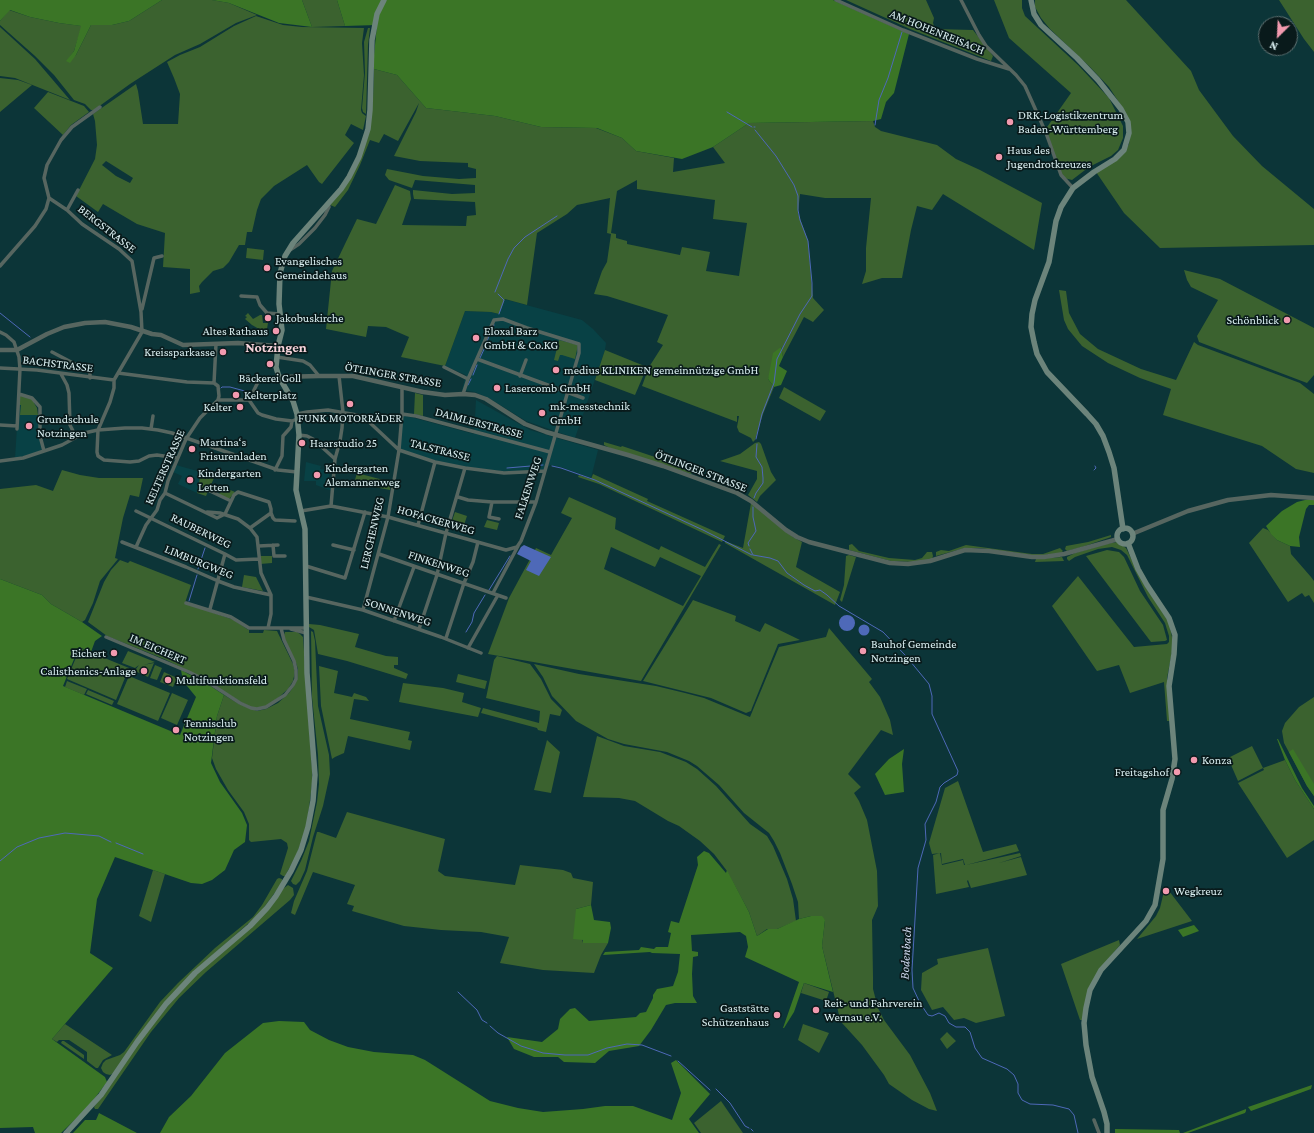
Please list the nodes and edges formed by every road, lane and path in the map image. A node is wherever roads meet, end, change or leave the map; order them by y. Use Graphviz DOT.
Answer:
graph roads {
  1 [pos="384,0"];
  2 [pos="836,0"];
  3 [pos="961,0"];
  4 [pos="1031,0"];
  5 [pos="1010,69"];
  6 [pos="100,107"];
  7 [pos="1073,188"];
  8 [pos="78,190"];
  9 [pos="49,198"];
  10 [pos="67,210"];
  11 [pos="162,256"];
  12 [pos="0,266"];
  13 [pos="242,296"];
  14 [pos="141,312"];
  15 [pos="280,314"];
  16 [pos="0,332"];
  17 [pos="142,332"];
  18 [pos="216,344"];
  19 [pos="278,346"];
  20 [pos="0,350"];
  21 [pos="17,350"];
  22 [pos="52,352"];
  23 [pos="277,357"];
  24 [pos="477,359"];
  25 [pos="526,360"];
  26 [pos="0,368"];
  27 [pos="444,368"];
  28 [pos="20,369"];
  29 [pos="118,373"];
  30 [pos="61,374"];
  31 [pos="318,376"];
  32 [pos="339,376"];
  33 [pos="520,376"];
  34 [pos="279,377"];
  35 [pos="90,378"];
  36 [pos="468,379"];
  37 [pos="114,380"];
  38 [pos="214,383"];
  39 [pos="402,388"];
  40 [pos="19,394"];
  41 [pos="463,394"];
  42 [pos="568,394"];
  43 [pos="583,398"];
  44 [pos="218,400"];
  45 [pos="249,400"];
  46 [pos="342,412"];
  47 [pos="402,414"];
  48 [pos="153,416"];
  49 [pos="295,418"];
  50 [pos="0,425"];
  51 [pos="151,429"];
  52 [pos="98,430"];
  53 [pos="555,434"];
  54 [pos="299,435"];
  55 [pos="76,437"];
  56 [pos="186,438"];
  57 [pos="399,450"];
  58 [pos="44,451"];
  59 [pos="550,452"];
  60 [pos="177,458"];
  61 [pos="335,459"];
  62 [pos="0,461"];
  63 [pos="435,462"];
  64 [pos="465,468"];
  65 [pos="275,470"];
  66 [pos="545,471"];
  67 [pos="297,472"];
  68 [pos="210,490"];
  69 [pos="165,493"];
  70 [pos="458,497"];
  71 [pos="1314,498"];
  72 [pos="231,501"];
  73 [pos="492,502"];
  74 [pos="536,502"];
  75 [pos="331,506"];
  76 [pos="301,511"];
  77 [pos="136,512"];
  78 [pos="365,512"];
  79 [pos="271,513"];
  80 [pos="224,514"];
  81 [pos="388,517"];
  82 [pos="150,518"];
  83 [pos="499,519"];
  84 [pos="295,521"];
  85 [pos="418,525"];
  86 [pos="250,528"];
  87 [pos="1123,529"];
  88 [pos="446,534"];
  89 [pos="1132,534"];
  90 [pos="1118,539"];
  91 [pos="122,542"];
  92 [pos="478,542"];
  93 [pos="521,542"];
  94 [pos="1128,544"];
  95 [pos="333,545"];
  96 [pos="259,546"];
  97 [pos="136,547"];
  98 [pos="517,547"];
  99 [pos="354,550"];
  100 [pos="225,554"];
  101 [pos="379,554"];
  102 [pos="285,556"];
  103 [pos="259,559"];
  104 [pos="306,566"];
  105 [pos="414,567"];
  106 [pos="470,570"];
  107 [pos="474,571"];
  108 [pos="437,575"];
  109 [pos="218,581"];
  110 [pos="464,583"];
  111 [pos="493,592"];
  112 [pos="271,595"];
  113 [pos="498,595"];
  114 [pos="306,597"];
  115 [pos="506,598"];
  116 [pos="186,603"];
  117 [pos="210,609"];
  118 [pos="363,610"];
  119 [pos="394,621"];
  120 [pos="268,628"];
  121 [pos="281,628"];
  122 [pos="419,629"];
  123 [pos="306,630"];
  124 [pos="106,637"];
  125 [pos="446,638"];
  126 [pos="468,648"];
  127 [pos="481,653"];
  128 [pos="1094,1120"];
  129 [pos="66,1133"];
  130 [pos="1099,1133"];
  131 [pos="1107,1133"];
  1 -- 15 [label="main road"];
  2 -- 5 [label="street, AM HOHENREISACH"];
  3 -- 5 [label="street"];
  4 -- 7 [label="main road"];
  5 -- 7 [label="street"];
  6 -- 9 [label="street"];
  7 -- 87 [label="main road"];
  8 -- 10 [label="street, BERGSTRASSE"];
  9 -- 10 [label="street, BERGSTRASSE"];
  9 -- 12 [label="street"];
  10 -- 14 [label="street, BERGSTRASSE"];
  11 -- 14 [label="street, BERGSTRASSE"];
  13 -- 15 [label="street"];
  14 -- 17 [label="street, BERGSTRASSE"];
  15 -- 19 [label="main road"];
  16 -- 21 [label="street"];
  17 -- 18 [label="street"];
  17 -- 21 [label="street"];
  17 -- 29 [label="street"];
  18 -- 19 [label="street"];
  18 -- 38 [label="street"];
  19 -- 23 [label="main road"];
  20 -- 21 [label="street"];
  21 -- 28 [label="street"];
  22 -- 35 [label="street"];
  23 -- 31 [label="street"];
  23 -- 34 [label="main road"];
  24 -- 33 [label="street"];
  24 -- 36 [label="street"];
  24 -- 42 [label="street, FALKENWEG"];
  25 -- 33 [label="street"];
  26 -- 28 [label="street, BACHSTRASSE"];
  27 -- 36 [label="street"];
  28 -- 30 [label="street, BACHSTRASSE"];
  28 -- 40 [label="street"];
  29 -- 37 [label="street"];
  29 -- 38 [label="street"];
  30 -- 35 [label="street, BACHSTRASSE"];
  30 -- 55 [label="street"];
  31 -- 32 [label="street, ÖTLINGER STRASSE"];
  31 -- 34 [label="street, ÖTLINGER STRASSE"];
  32 -- 39 [label="street, ÖTLINGER STRASSE"];
  32 -- 46 [label="street"];
  33 -- 42 [label="street"];
  34 -- 45 [label="street"];
  34 -- 49 [label="main road"];
  35 -- 37 [label="street, BACHSTRASSE"];
  36 -- 41 [label="street"];
  37 -- 52 [label="street"];
  38 -- 44 [label="street"];
  39 -- 41 [label="street, ÖTLINGER STRASSE"];
  39 -- 47 [label="street, LERCHENWEG"];
  40 -- 50 [label="street"];
  40 -- 58 [label="street"];
  41 -- 53 [label="street, ÖTLINGER STRASSE"];
  42 -- 43 [label="street"];
  42 -- 53 [label="street, FALKENWEG"];
  44 -- 45 [label="street"];
  44 -- 56 [label="street, KELTERSTRASSE"];
  45 -- 49 [label="street"];
  46 -- 49 [label="street, TALSTRASSE"];
  46 -- 57 [label="street, TALSTRASSE"];
  46 -- 61 [label="street"];
  47 -- 57 [label="street, LERCHENWEG"];
  47 -- 59 [label="street, DAIMLERSTRASSE"];
  48 -- 51 [label="street"];
  49 -- 54 [label="main road"];
  49 -- 65 [label="street"];
  51 -- 52 [label="street"];
  51 -- 56 [label="street"];
  52 -- 55 [label="street"];
  52 -- 60 [label="street"];
  53 -- 59 [label="street, FALKENWEG"];
  53 -- 90 [label="street, ÖTLINGER STRASSE"];
  54 -- 61 [label="street"];
  54 -- 67 [label="main road"];
  55 -- 58 [label="street"];
  56 -- 60 [label="street, KELTERSTRASSE"];
  56 -- 65 [label="street"];
  57 -- 63 [label="street, TALSTRASSE"];
  57 -- 81 [label="street, LERCHENWEG"];
  58 -- 62 [label="street"];
  59 -- 66 [label="street, FALKENWEG"];
  60 -- 69 [label="street, KELTERSTRASSE"];
  61 -- 75 [label="street"];
  63 -- 64 [label="street, TALSTRASSE"];
  63 -- 85 [label="street"];
  64 -- 66 [label="street, TALSTRASSE"];
  64 -- 70 [label="street"];
  65 -- 67 [label="street"];
  66 -- 74 [label="street, FALKENWEG"];
  67 -- 76 [label="main road"];
  68 -- 72 [label="street"];
  69 -- 80 [label="street"];
  69 -- 82 [label="street, KELTERSTRASSE"];
  70 -- 73 [label="street"];
  70 -- 88 [label="street"];
  71 -- 89 [label="street"];
  72 -- 79 [label="street"];
  72 -- 80 [label="street"];
  73 -- 74 [label="street"];
  73 -- 83 [label="street"];
  74 -- 93 [label="street, FALKENWEG"];
  75 -- 76 [label="street, HOFACKERWEG"];
  75 -- 78 [label="street, HOFACKERWEG"];
  76 -- 104 [label="main road"];
  77 -- 82 [label="street, RAUBERWEG"];
  78 -- 81 [label="street, HOFACKERWEG"];
  78 -- 99 [label="street"];
  79 -- 84 [label="street"];
  79 -- 86 [label="street"];
  80 -- 86 [label="street"];
  81 -- 85 [label="street, HOFACKERWEG"];
  81 -- 101 [label="street, LERCHENWEG"];
  82 -- 97 [label="street, KELTERSTRASSE"];
  82 -- 100 [label="street, RAUBERWEG"];
  85 -- 88 [label="street, HOFACKERWEG"];
  86 -- 96 [label="street"];
  87 -- 89 [label="main road"];
  87 -- 90 [label="main road"];
  88 -- 92 [label="street, HOFACKERWEG"];
  88 -- 108 [label="street"];
  89 -- 94 [label="main road"];
  90 -- 94 [label="main road"];
  91 -- 97 [label="street, LIMBURGWEG"];
  92 -- 98 [label="street, HOFACKERWEG"];
  92 -- 106 [label="street"];
  93 -- 98 [label="street, FALKENWEG"];
  93 -- 111 [label="street"];
  94 -- 131 [label="main road"];
  95 -- 99 [label="street"];
  96 -- 102 [label="street"];
  96 -- 103 [label="street"];
  97 -- 109 [label="street, LIMBURGWEG"];
  99 -- 104 [label="street"];
  100 -- 103 [label="street, RAUBERWEG"];
  100 -- 109 [label="street"];
  101 -- 105 [label="street, FINKENWEG"];
  101 -- 118 [label="street, LERCHENWEG"];
  103 -- 112 [label="street"];
  104 -- 114 [label="main road"];
  105 -- 108 [label="street, FINKENWEG"];
  105 -- 119 [label="street"];
  106 -- 107 [label="street"];
  106 -- 110 [label="street"];
  108 -- 110 [label="street, FINKENWEG"];
  108 -- 122 [label="street"];
  109 -- 112 [label="street, LIMBURGWEG"];
  109 -- 117 [label="street"];
  110 -- 111 [label="street, FINKENWEG"];
  110 -- 125 [label="street"];
  111 -- 113 [label="street, FINKENWEG"];
  112 -- 120 [label="street"];
  113 -- 115 [label="street, FINKENWEG"];
  113 -- 126 [label="street"];
  114 -- 118 [label="street, SONNENWEG"];
  114 -- 123 [label="main road"];
  116 -- 117 [label="street"];
  117 -- 120 [label="street"];
  118 -- 119 [label="street, SONNENWEG"];
  119 -- 122 [label="street, SONNENWEG"];
  120 -- 121 [label="street"];
  121 -- 123 [label="street"];
  121 -- 124 [label="street, IM EICHERT"];
  122 -- 125 [label="street, SONNENWEG"];
  123 -- 129 [label="main road"];
  125 -- 126 [label="street, SONNENWEG"];
  126 -- 127 [label="street, SONNENWEG"];
  128 -- 130 [label="street"];
}
